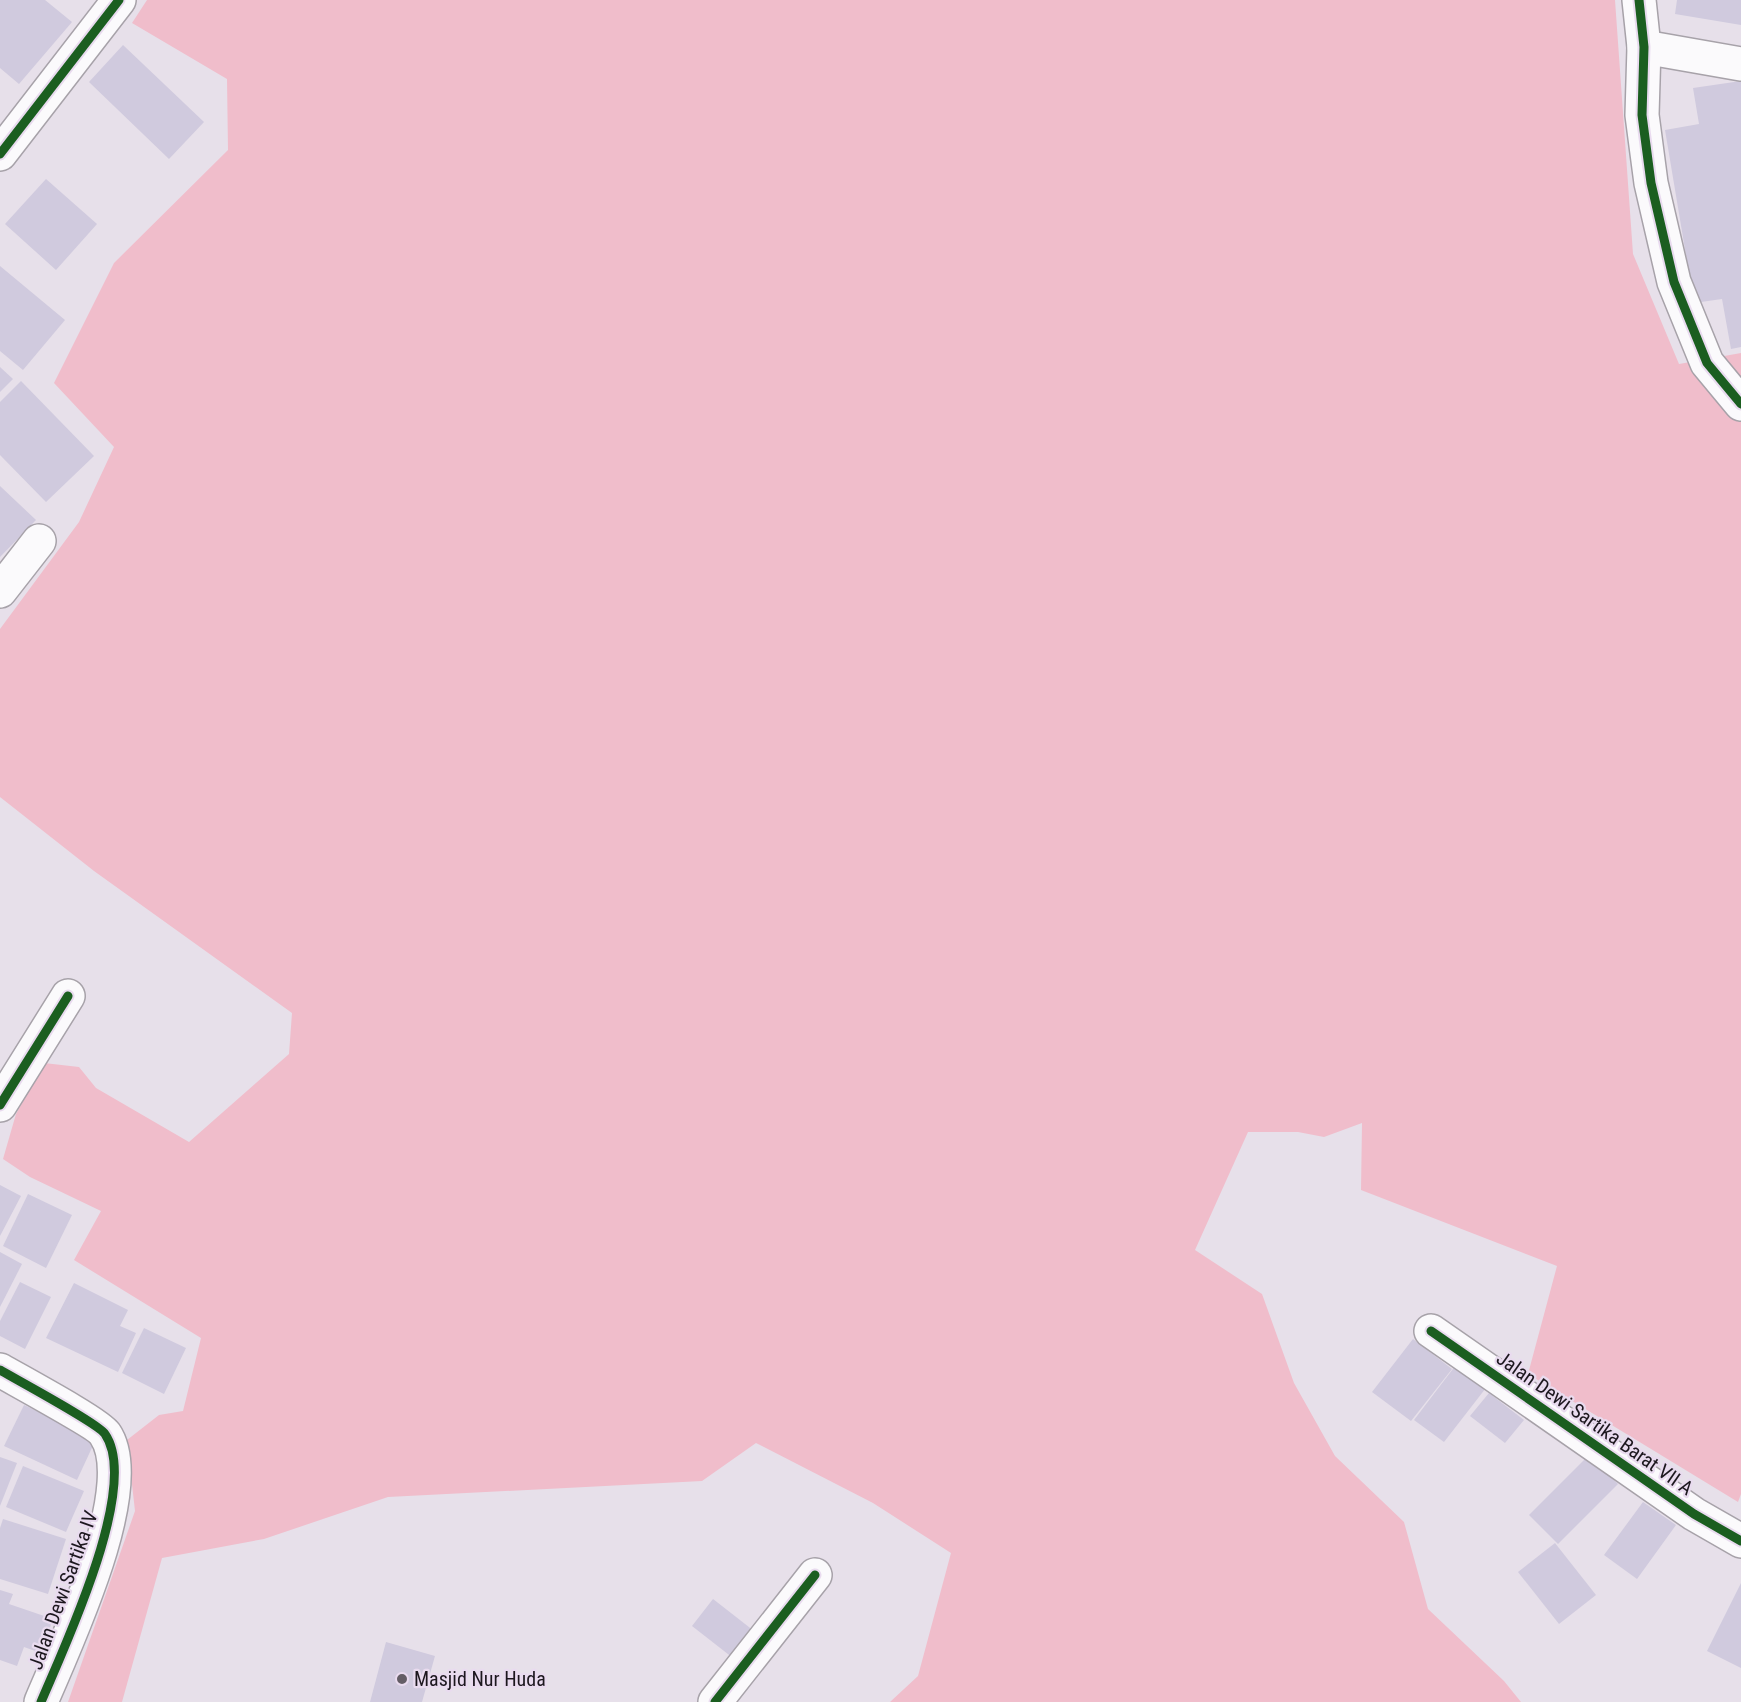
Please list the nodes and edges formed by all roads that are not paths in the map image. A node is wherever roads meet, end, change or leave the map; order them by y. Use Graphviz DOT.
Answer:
graph roads {
  1 [pos="119,0"];
  2 [pos="1639,0"];
  3 [pos="1644,47"];
  4 [pos="1741,64"];
  5 [pos="0,154"];
  6 [pos="1741,404"];
  7 [pos="39,541"];
  8 [pos="0,591"];
  9 [pos="68,996"];
  10 [pos="0,1105"];
  11 [pos="1431,1332"];
  12 [pos="0,1370"];
  13 [pos="1741,1541"];
  14 [pos="815,1575"];
  15 [pos="41,1702"];
  16 [pos="715,1702"];
  1 -- 5 [label="street"];
  2 -- 3 [label="street"];
  3 -- 4 [label="street"];
  3 -- 6 [label="street"];
  7 -- 8 [label="street"];
  9 -- 10 [label="street"];
  11 -- 13 [label="street, Jalan Dewi Sartika Barat VII A"];
  12 -- 15 [label="street, Jalan Dewi Sartika IV"];
  14 -- 16 [label="street"];
}
